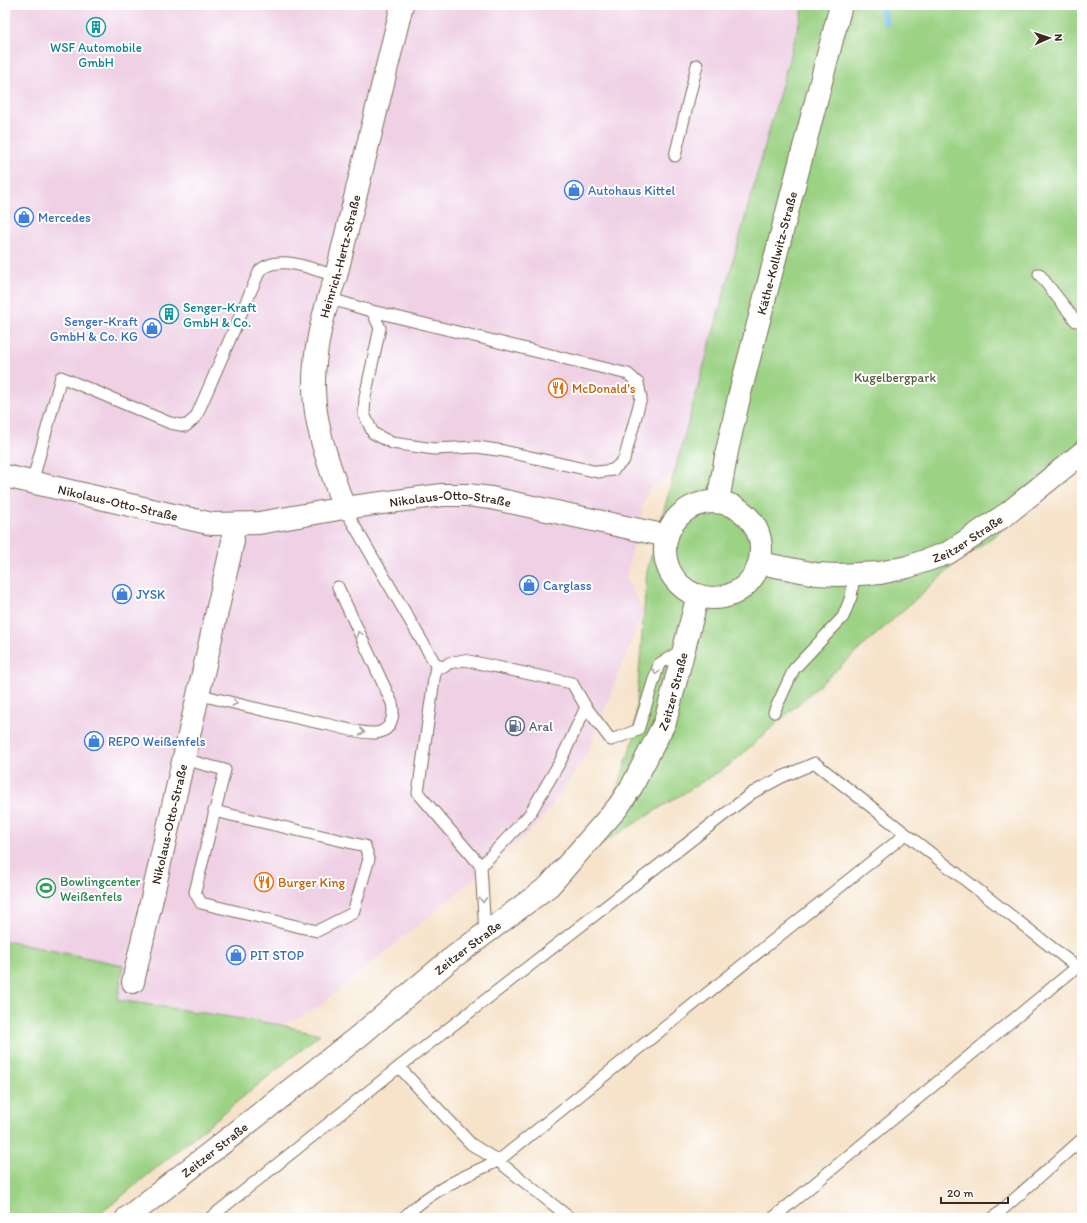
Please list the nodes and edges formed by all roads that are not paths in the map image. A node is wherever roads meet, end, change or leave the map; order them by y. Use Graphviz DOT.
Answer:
graph roads {
  1 [pos="402,5"];
  2 [pos="841,5"];
  3 [pos="697,65"];
  4 [pos="675,156"];
  5 [pos="1039,274"];
  6 [pos="336,276"];
  7 [pos="328,298"];
  8 [pos="372,311"];
  9 [pos="1076,321"];
  10 [pos="1082,453"];
  11 [pos="5,476"];
  12 [pos="32,483"];
  13 [pos="718,501"];
  14 [pos="344,508"];
  15 [pos="232,524"];
  16 [pos="667,536"];
  17 [pos="760,563"];
  18 [pos="854,575"];
  19 [pos="338,587"];
  20 [pos="698,596"];
  21 [pos="685,648"];
  22 [pos="436,665"];
  23 [pos="197,694"];
  24 [pos="586,708"];
  25 [pos="774,712"];
  26 [pos="184,759"];
  27 [pos="214,811"];
  28 [pos="906,834"];
  29 [pos="481,866"];
  30 [pos="485,934"];
  31 [pos="1079,969"];
  32 [pos="133,982"];
  33 [pos="399,1067"];
  34 [pos="1082,1139"];
  35 [pos="498,1161"];
  36 [pos="127,1218"];
  37 [pos="210,1218"];
  38 [pos="404,1218"];
  39 [pos="570,1218"];
  40 [pos="773,1218"];
  41 [pos="993,1218"];
  1 -- 6 [label="street, Heinrich-Hertz-Straße"];
  2 -- 13 [label="street, Käthe-Kollwitz-Straße"];
  3 -- 4 [label="lane"];
  5 -- 9 [label="lane"];
  6 -- 7 [label="street, Heinrich-Hertz-Straße"];
  6 -- 12 [label="lane"];
  7 -- 8 [label="lane"];
  7 -- 14 [label="street, Heinrich-Hertz-Straße"];
  8 -- 8 [label="lane"];
  10 -- 18 [label="street, Zeitzer Straße"];
  11 -- 12 [label="street, Nikolaus-Otto-Straße"];
  12 -- 15 [label="street, Nikolaus-Otto-Straße"];
  13 -- 16 [label="street"];
  13 -- 17 [label="street"];
  14 -- 15 [label="street, Nikolaus-Otto-Straße"];
  14 -- 16 [label="street, Nikolaus-Otto-Straße"];
  14 -- 22 [label="lane"];
  15 -- 23 [label="street, Nikolaus-Otto-Straße"];
  16 -- 20 [label="street"];
  17 -- 18 [label="street, Zeitzer Straße"];
  17 -- 20 [label="street"];
  18 -- 25 [label="lane"];
  23 -- 19 [label="lane, one-way"];
  20 -- 21 [label="street, Zeitzer Straße"];
  21 -- 24 [label="lane, one-way"];
  21 -- 30 [label="street, Zeitzer Straße"];
  22 -- 24 [label="lane"];
  22 -- 29 [label="lane"];
  23 -- 26 [label="street, Nikolaus-Otto-Straße"];
  24 -- 29 [label="lane"];
  26 -- 27 [label="lane"];
  26 -- 32 [label="street, Nikolaus-Otto-Straße"];
  27 -- 27 [label="lane"];
  28 -- 31 [label="lane"];
  28 -- 33 [label="lane"];
  28 -- 35 [label="lane"];
  29 -- 30 [label="lane, one-way"];
  30 -- 36 [label="street, Zeitzer Straße"];
  31 -- 40 [label="lane"];
  33 -- 35 [label="lane"];
  33 -- 37 [label="lane"];
  34 -- 41 [label="lane"];
  35 -- 38 [label="lane"];
  35 -- 39 [label="lane"];
}
